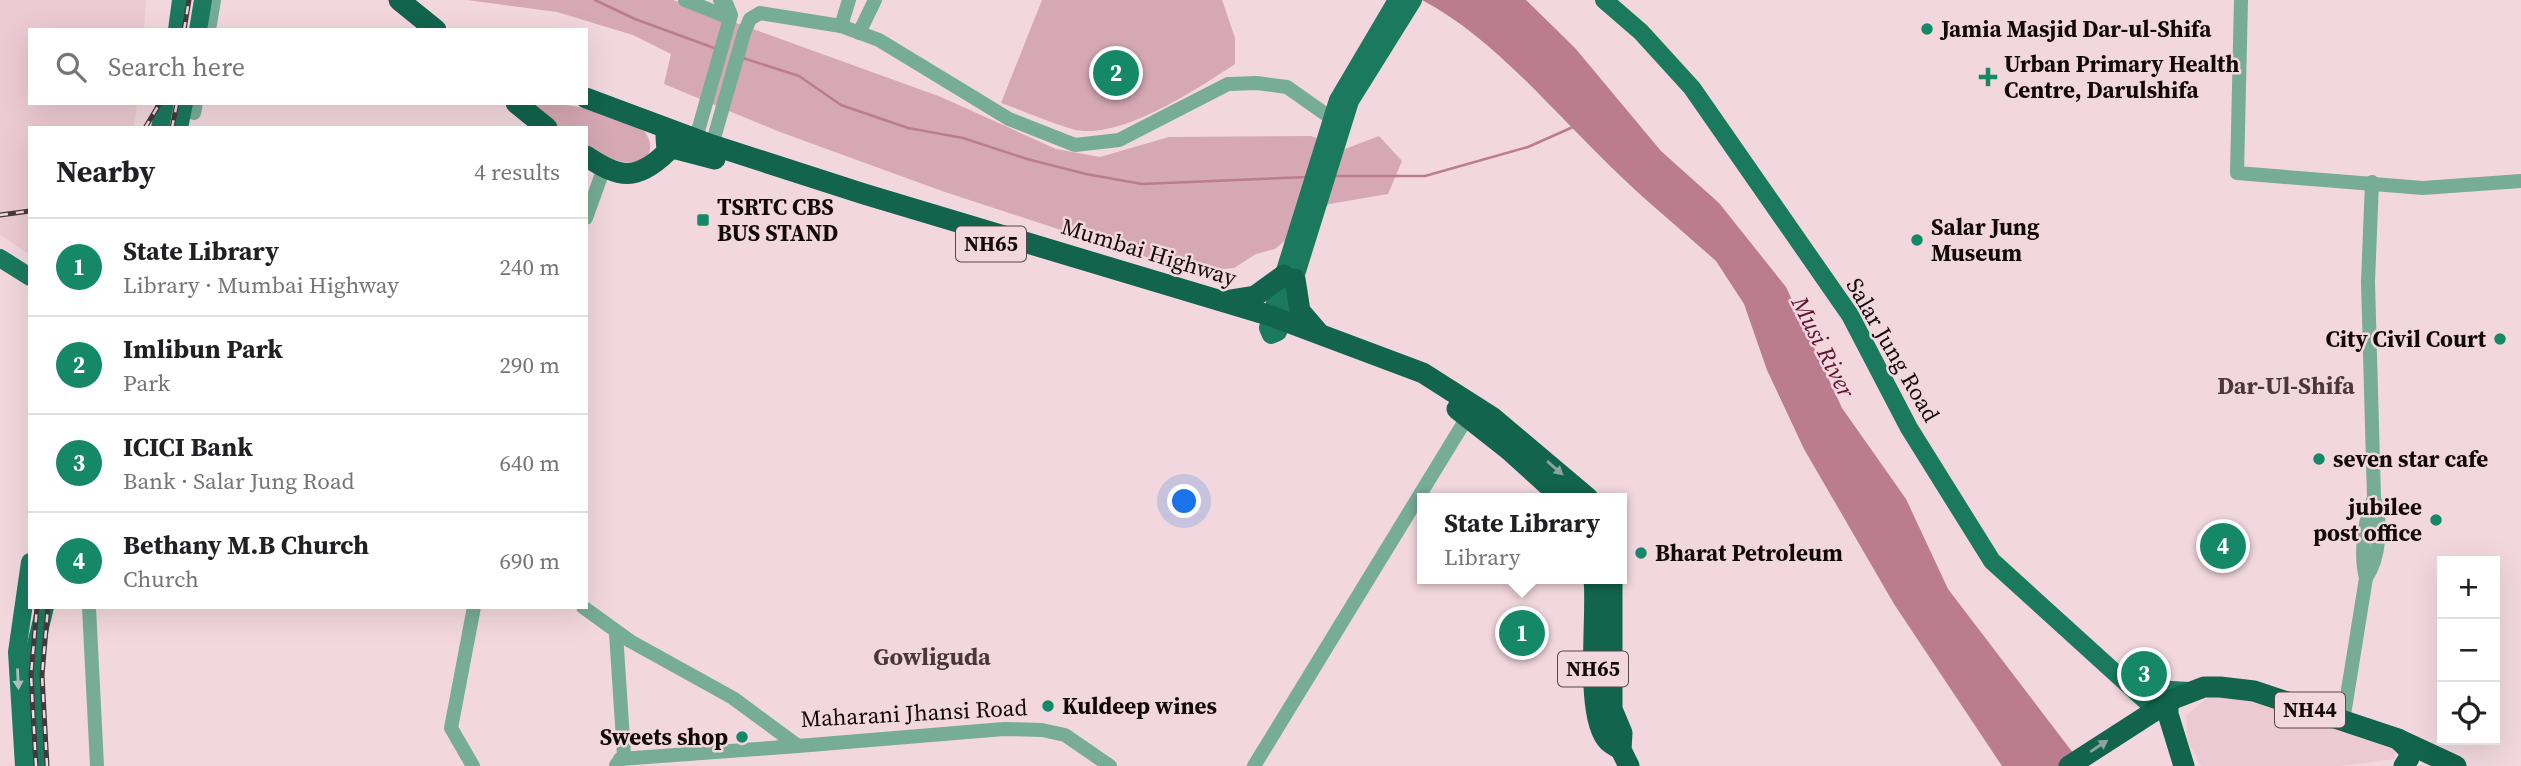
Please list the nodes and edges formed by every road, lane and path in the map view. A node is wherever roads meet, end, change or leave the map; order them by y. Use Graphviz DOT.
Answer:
graph roads {
  1 [pos="181,0"];
  2 [pos="203,0"];
  3 [pos="214,0"];
  4 [pos="384,0"];
  5 [pos="399,0"];
  6 [pos="685,0"];
  7 [pos="720,0"];
  8 [pos="849,0"];
  9 [pos="875,0"];
  10 [pos="1397,0"];
  11 [pos="1413,0"];
  12 [pos="1604,0"];
  13 [pos="2241,0"];
  14 [pos="728,24"];
  15 [pos="841,26"];
  16 [pos="177,28"];
  17 [pos="198,28"];
  18 [pos="209,28"];
  19 [pos="416,28"];
  20 [pos="434,28"];
  21 [pos="859,33"];
  22 [pos="1362,69"];
  23 [pos="588,98"];
  24 [pos="165,105"];
  25 [pos="518,105"];
  26 [pos="191,107"];
  27 [pos="1331,118"];
  28 [pos="660,124"];
  29 [pos="160,126"];
  30 [pos="180,126"];
  31 [pos="545,126"];
  32 [pos="707,131"];
  33 [pos="1331,144"];
  34 [pos="669,148"];
  35 [pos="595,162"];
  36 [pos="2521,181"];
  37 [pos="2372,182"];
  38 [pos="588,206"];
  39 [pos="0,258"];
  40 [pos="28,275"];
  41 [pos="1289,277"];
  42 [pos="1221,300"];
  43 [pos="1275,324"];
  44 [pos="1322,335"];
  45 [pos="1468,416"];
  46 [pos="1421,493"];
  47 [pos="1556,493"];
  48 [pos="1582,493"];
  49 [pos="1417,499"];
  50 [pos="28,575"];
  51 [pos="1596,584"];
  52 [pos="1611,584"];
  53 [pos="1604,607"];
  54 [pos="45,609"];
  55 [pos="89,609"];
  56 [pos="474,609"];
  57 [pos="586,609"];
  58 [pos="616,633"];
  59 [pos="18,642"];
  60 [pos="35,650"];
  61 [pos="2132,688"];
  62 [pos="2190,691"];
  63 [pos="2148,714"];
  64 [pos="2343,721"];
  65 [pos="2398,739"];
  66 [pos="798,746"];
  67 [pos="1625,758"];
  68 [pos="618,762"];
  69 [pos="24,766"];
  70 [pos="38,766"];
  71 [pos="97,766"];
  72 [pos="473,766"];
  73 [pos="1110,766"];
  74 [pos="1254,766"];
  75 [pos="2069,766"];
  76 [pos="2175,766"];
  77 [pos="2184,766"];
  78 [pos="2404,766"];
  79 [pos="2456,766"];
  1 -- 16 [label="main road"];
  2 -- 17 [label="main road"];
  3 -- 18 [label="street"];
  4 -- 19 [label="highway"];
  5 -- 20 [label="highway"];
  6 -- 14 [label="street"];
  7 -- 14 [label="street"];
  8 -- 15 [label="street"];
  9 -- 21 [label="street"];
  10 -- 22 [label="main road"];
  11 -- 22 [label="main road"];
  12 -- 61 [label="main road, Salar Jung Road"];
  13 -- 37 [label="street"];
  14 -- 32 [label="street"];
  15 -- 21 [label="street"];
  15 -- 32 [label="street"];
  21 -- 27 [label="street"];
  22 -- 27 [label="main road"];
  22 -- 33 [label="main road"];
  23 -- 28 [label="highway, Mumbai Highway / NH65"];
  24 -- 29 [label="main road"];
  25 -- 31 [label="highway"];
  26 -- 30 [label="main road"];
  27 -- 33 [label="main road"];
  28 -- 32 [label="highway, Mumbai Highway / NH65"];
  28 -- 34 [label="highway"];
  32 -- 42 [label="highway, Mumbai Highway / NH65"];
  33 -- 41 [label="main road"];
  34 -- 35 [label="highway"];
  34 -- 43 [label="highway, Mumbai Highway / NH65"];
  35 -- 38 [label="street"];
  36 -- 37 [label="street"];
  37 -- 64 [label="street"];
  39 -- 40 [label="main road"];
  41 -- 42 [label="highway"];
  41 -- 43 [label="main road"];
  41 -- 44 [label="highway"];
  42 -- 43 [label="highway, Mumbai Highway / NH65"];
  43 -- 44 [label="highway, Mumbai Highway / NH65"];
  43 -- 45 [label="highway, Mumbai Highway / NH65"];
  44 -- 48 [label="highway, Mumbai Highway / NH65, one-way"];
  45 -- 46 [label="street"];
  45 -- 47 [label="highway, Mumbai Highway / NH65"];
  49 -- 74 [label="street"];
  50 -- 59 [label="main road"];
  51 -- 53 [label="highway, NH65"];
  52 -- 53 [label="highway, NH65"];
  53 -- 67 [label="highway, NH65"];
  54 -- 60 [label="main road"];
  55 -- 71 [label="street"];
  56 -- 72 [label="street"];
  57 -- 58 [label="street, Maharani Jhansi Road"];
  58 -- 66 [label="street, Maharani Jhansi Road"];
  58 -- 68 [label="street"];
  59 -- 60 [label="main road"];
  59 -- 69 [label="main road, one-way"];
  60 -- 70 [label="main road"];
  61 -- 62 [label="main road"];
  61 -- 63 [label="main road, Salar Jung Road"];
  62 -- 63 [label="highway, NH44"];
  62 -- 64 [label="highway, NH44"];
  75 -- 63 [label="highway, NH44, one-way"];
  63 -- 76 [label="highway"];
  63 -- 77 [label="highway"];
  64 -- 65 [label="highway, NH44"];
  65 -- 78 [label="highway"];
  65 -- 79 [label="highway, NH44"];
  66 -- 68 [label="street"];
  66 -- 73 [label="street, Maharani Jhansi Road"];
}
